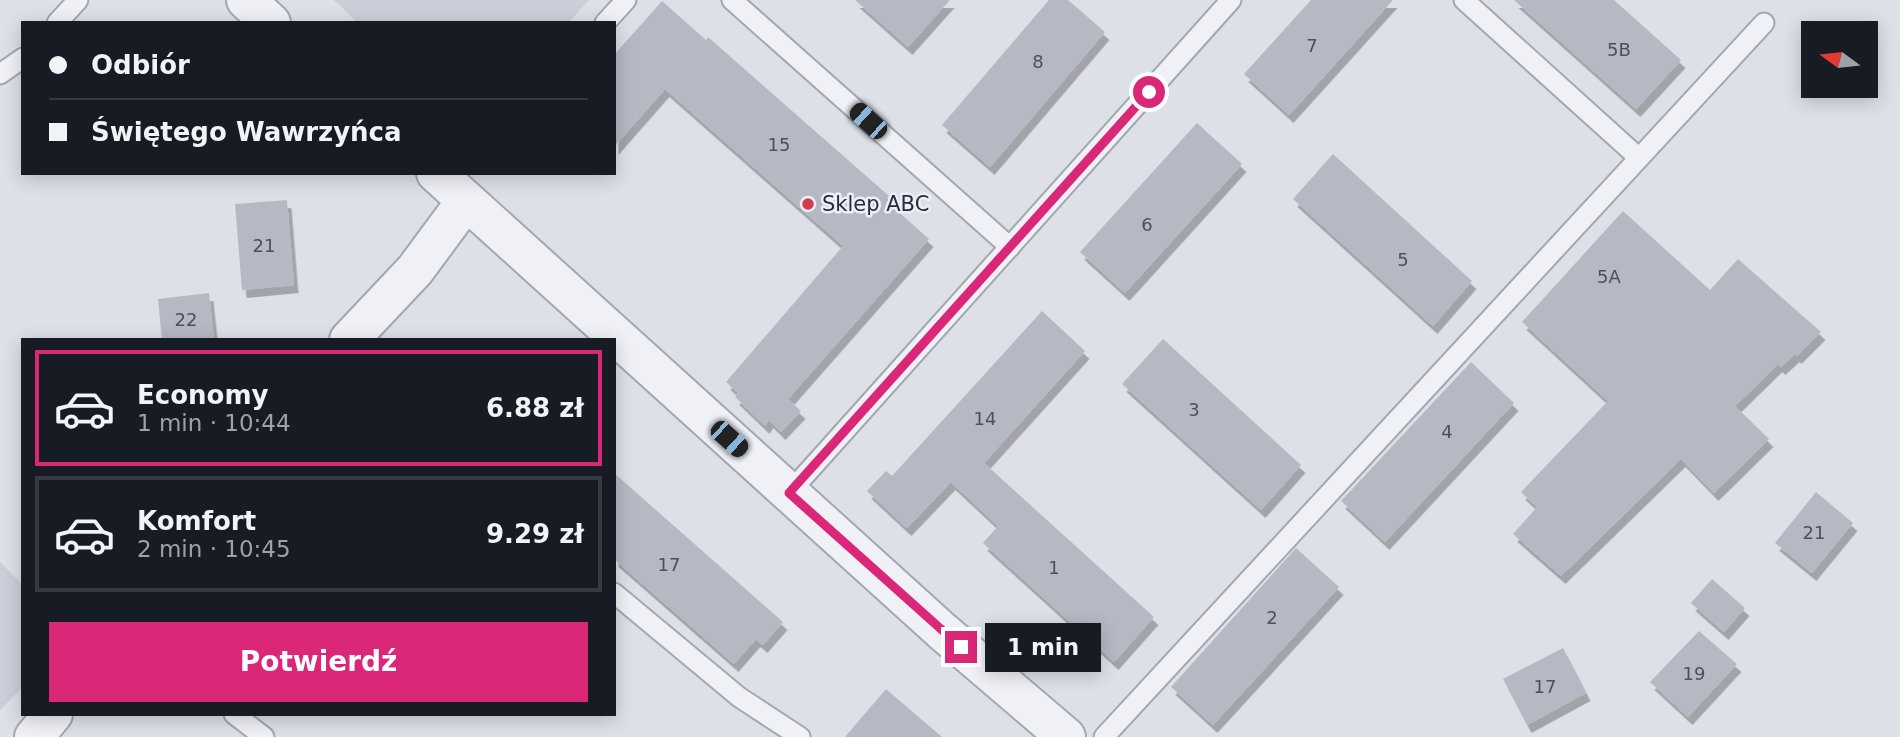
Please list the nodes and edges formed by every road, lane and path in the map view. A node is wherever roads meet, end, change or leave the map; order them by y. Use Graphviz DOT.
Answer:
graph roads {
  1 [pos="78,0"];
  2 [pos="246,0"];
  3 [pos="626,0"];
  4 [pos="732,0"];
  5 [pos="1231,0"];
  6 [pos="1464,0"];
  7 [pos="59,21"];
  8 [pos="269,21"];
  9 [pos="607,21"];
  10 [pos="1765,23"];
  11 [pos="21,59"];
  12 [pos="0,75"];
  13 [pos="1639,158"];
  14 [pos="456,184"];
  15 [pos="1010,247"];
  16 [pos="351,338"];
  17 [pos="789,493"];
  18 [pos="616,595"];
  19 [pos="51,716"];
  20 [pos="237,716"];
  21 [pos="34,737"];
  22 [pos="264,737"];
  23 [pos="800,737"];
  24 [pos="1066,737"];
  25 [pos="1104,737"];
  1 -- 7 [label="lane"];
  2 -- 8 [label="street"];
  3 -- 9 [label="lane"];
  4 -- 15 [label="lane"];
  5 -- 15 [label="lane"];
  6 -- 13 [label="lane"];
  10 -- 13 [label="lane"];
  11 -- 12 [label="lane"];
  13 -- 25 [label="lane"];
  14 -- 16 [label="street"];
  14 -- 17 [label="street"];
  15 -- 17 [label="lane"];
  17 -- 24 [label="street"];
  18 -- 23 [label="lane"];
  19 -- 21 [label="street"];
  20 -- 22 [label="lane"];
}
